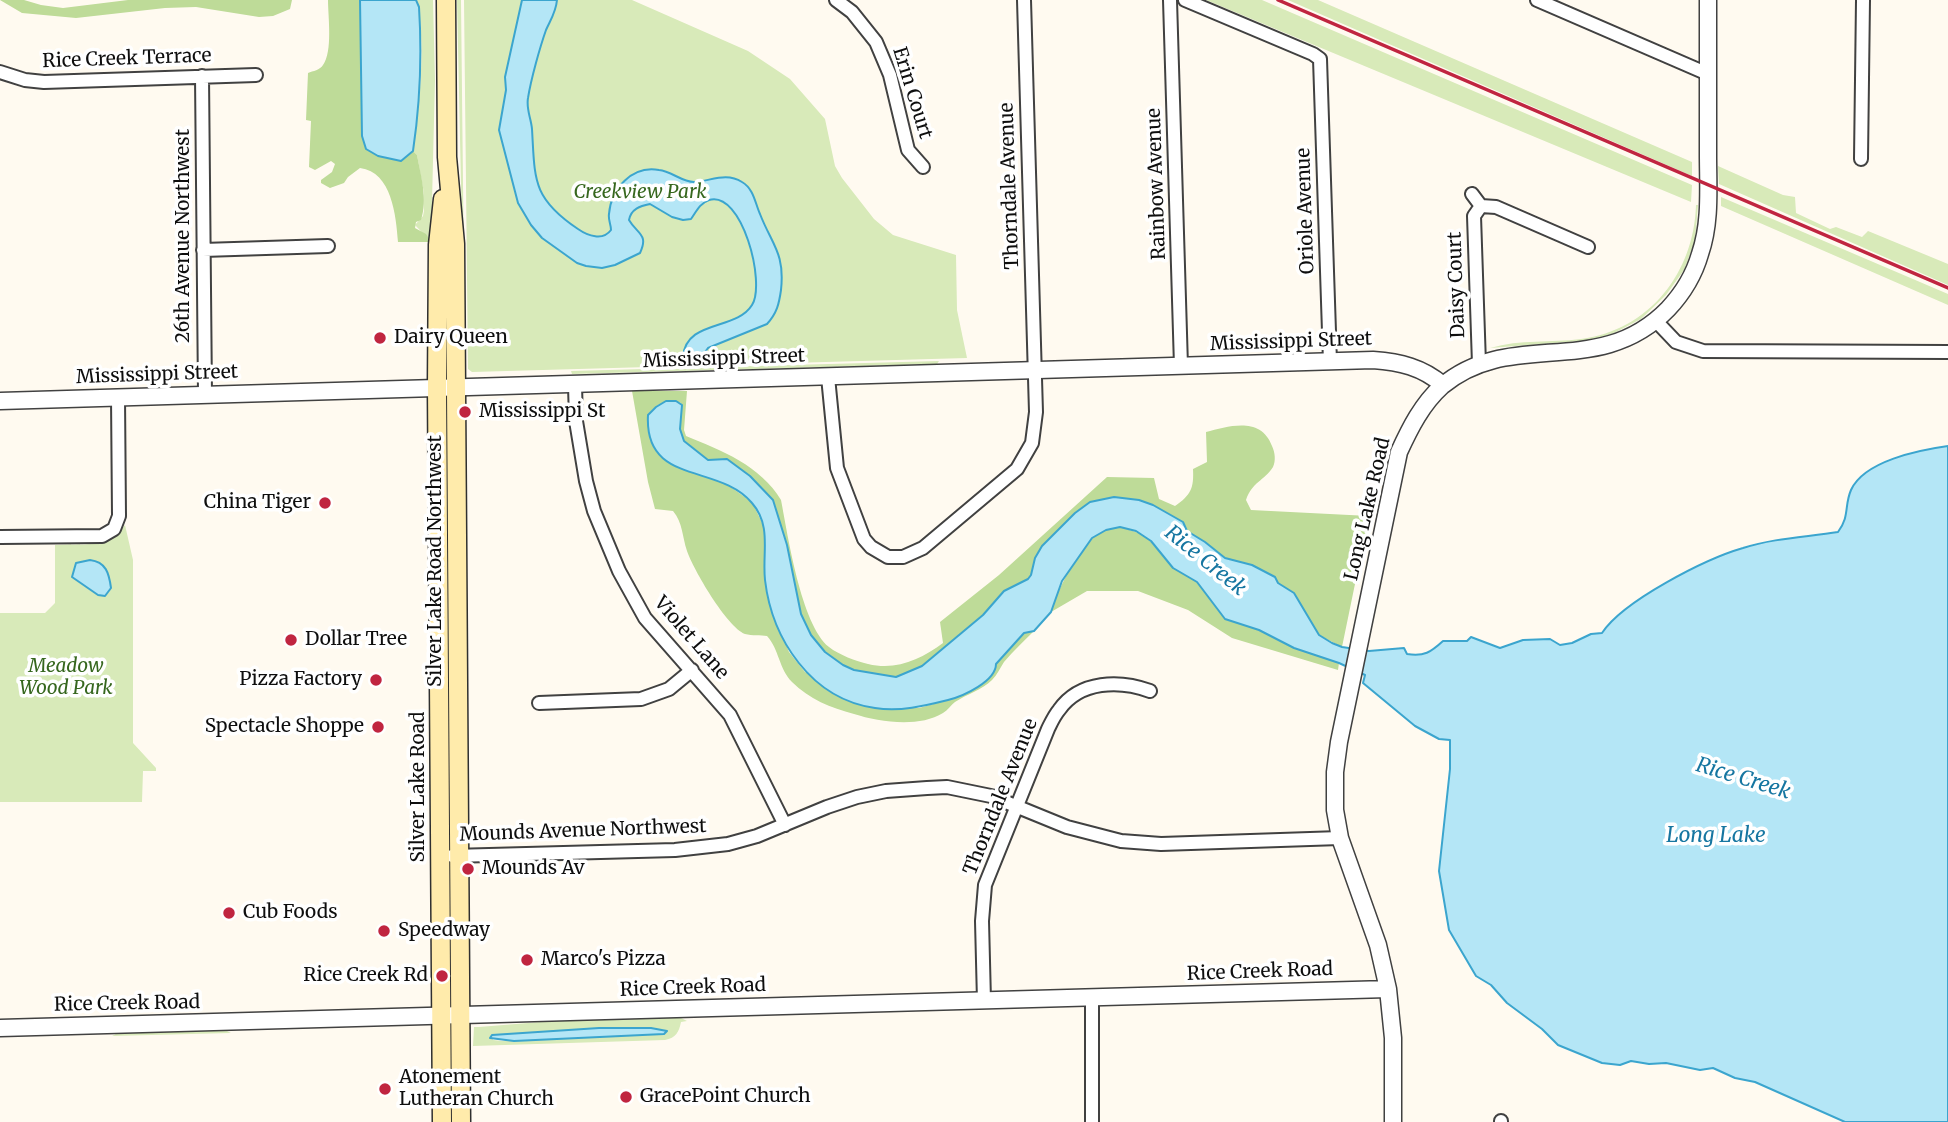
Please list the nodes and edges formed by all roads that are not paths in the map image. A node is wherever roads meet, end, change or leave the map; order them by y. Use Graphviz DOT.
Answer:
graph roads {
  1 [pos="446,0"];
  2 [pos="837,0"];
  3 [pos="1024,0"];
  4 [pos="1170,0"];
  5 [pos="1185,0"];
  6 [pos="1537,0"];
  7 [pos="1708,0"];
  8 [pos="1863,0"];
  9 [pos="1553,3"];
  10 [pos="0,72"];
  11 [pos="1708,74"];
  12 [pos="256,75"];
  13 [pos="202,76"];
  14 [pos="447,157"];
  15 [pos="1861,159"];
  16 [pos="923,167"];
  17 [pos="1472,194"];
  18 [pos="1481,206"];
  19 [pos="328,246"];
  20 [pos="1588,247"];
  21 [pos="203,250"];
  22 [pos="1656,321"];
  23 [pos="1948,352"];
  24 [pos="1330,362"];
  25 [pos="1479,364"];
  26 [pos="1181,366"];
  27 [pos="1034,371"];
  28 [pos="828,377"];
  29 [pos="575,385"];
  30 [pos="1443,385"];
  31 [pos="457,386"];
  32 [pos="437,387"];
  33 [pos="205,394"];
  34 [pos="118,397"];
  35 [pos="0,401"];
  36 [pos="0,537"];
  37 [pos="692,670"];
  38 [pos="1150,691"];
  39 [pos="539,703"];
  40 [pos="1015,807"];
  41 [pos="785,825"];
  42 [pos="1340,838"];
  43 [pos="440,856"];
  44 [pos="459,856"];
  45 [pos="1388,989"];
  46 [pos="1092,998"];
  47 [pos="984,1000"];
  48 [pos="442,1016"];
  49 [pos="461,1016"];
  50 [pos="0,1028"];
  51 [pos="442,1122"];
  52 [pos="461,1122"];
  53 [pos="1092,1122"];
  54 [pos="1393,1122"];
  1 -- 14 [label="main road, Silver Lake Road Northwest"];
  2 -- 16 [label="street, Erin Court"];
  3 -- 27 [label="street, Thorndale Avenue"];
  4 -- 26 [label="street, Rainbow Avenue"];
  5 -- 24 [label="street, Oriole Avenue"];
  6 -- 9 [label="street"];
  7 -- 11 [label="street, Long Lake Road"];
  8 -- 15 [label="street"];
  9 -- 11 [label="street"];
  10 -- 13 [label="street, Rice Creek Terrace"];
  11 -- 22 [label="street, Long Lake Road"];
  12 -- 13 [label="street, Rice Creek Terrace"];
  13 -- 21 [label="street, 26th Avenue Northwest"];
  14 -- 31 [label="main road, Silver Lake Road Northwest"];
  14 -- 32 [label="main road, Silver Lake Road"];
  17 -- 18 [label="street"];
  18 -- 20 [label="street"];
  18 -- 25 [label="street, Daisy Court"];
  19 -- 21 [label="street"];
  21 -- 33 [label="street, 26th Avenue Northwest"];
  22 -- 23 [label="street"];
  22 -- 25 [label="street, Long Lake Road"];
  24 -- 26 [label="street, Mississippi Street"];
  24 -- 30 [label="street, Mississippi Street"];
  25 -- 30 [label="street, Long Lake Road"];
  26 -- 27 [label="street, Mississippi Street"];
  27 -- 28 [label="street, Mississippi Street"];
  27 -- 28 [label="street, Thorndale Avenue"];
  28 -- 29 [label="street, Mississippi Street"];
  29 -- 31 [label="street, Mississippi Street"];
  29 -- 37 [label="street, Violet Lane"];
  30 -- 42 [label="street, Long Lake Road"];
  31 -- 32 [label="street, Mississippi Street"];
  31 -- 44 [label="main road, Silver Lake Road Northwest"];
  32 -- 33 [label="street, Mississippi Street"];
  32 -- 43 [label="main road, Silver Lake Road"];
  33 -- 34 [label="street, Mississippi Street"];
  34 -- 35 [label="street, Mississippi Street"];
  34 -- 36 [label="street"];
  37 -- 39 [label="street"];
  37 -- 41 [label="street, Violet Lane"];
  38 -- 40 [label="street, Thorndale Avenue"];
  40 -- 41 [label="street, Mounds Avenue Northwest"];
  40 -- 42 [label="street, Mounds Avenue Northwest"];
  40 -- 47 [label="street, Thorndale Avenue"];
  41 -- 44 [label="street, Mounds Avenue Northwest"];
  42 -- 45 [label="street, Long Lake Road"];
  43 -- 44 [label="street, Mounds Avenue Northwest"];
  43 -- 48 [label="main road, Silver Lake Road"];
  44 -- 49 [label="main road, Silver Lake Road Northwest"];
  45 -- 46 [label="street, Rice Creek Road"];
  45 -- 54 [label="street, Long Lake Road"];
  46 -- 47 [label="street, Rice Creek Road"];
  46 -- 53 [label="street"];
  47 -- 49 [label="street, Rice Creek Road"];
  48 -- 49 [label="street, Rice Creek Road"];
  48 -- 50 [label="street, Rice Creek Road"];
  48 -- 51 [label="main road, Silver Lake Road"];
  49 -- 52 [label="main road, Silver Lake Road Northwest"];
}
